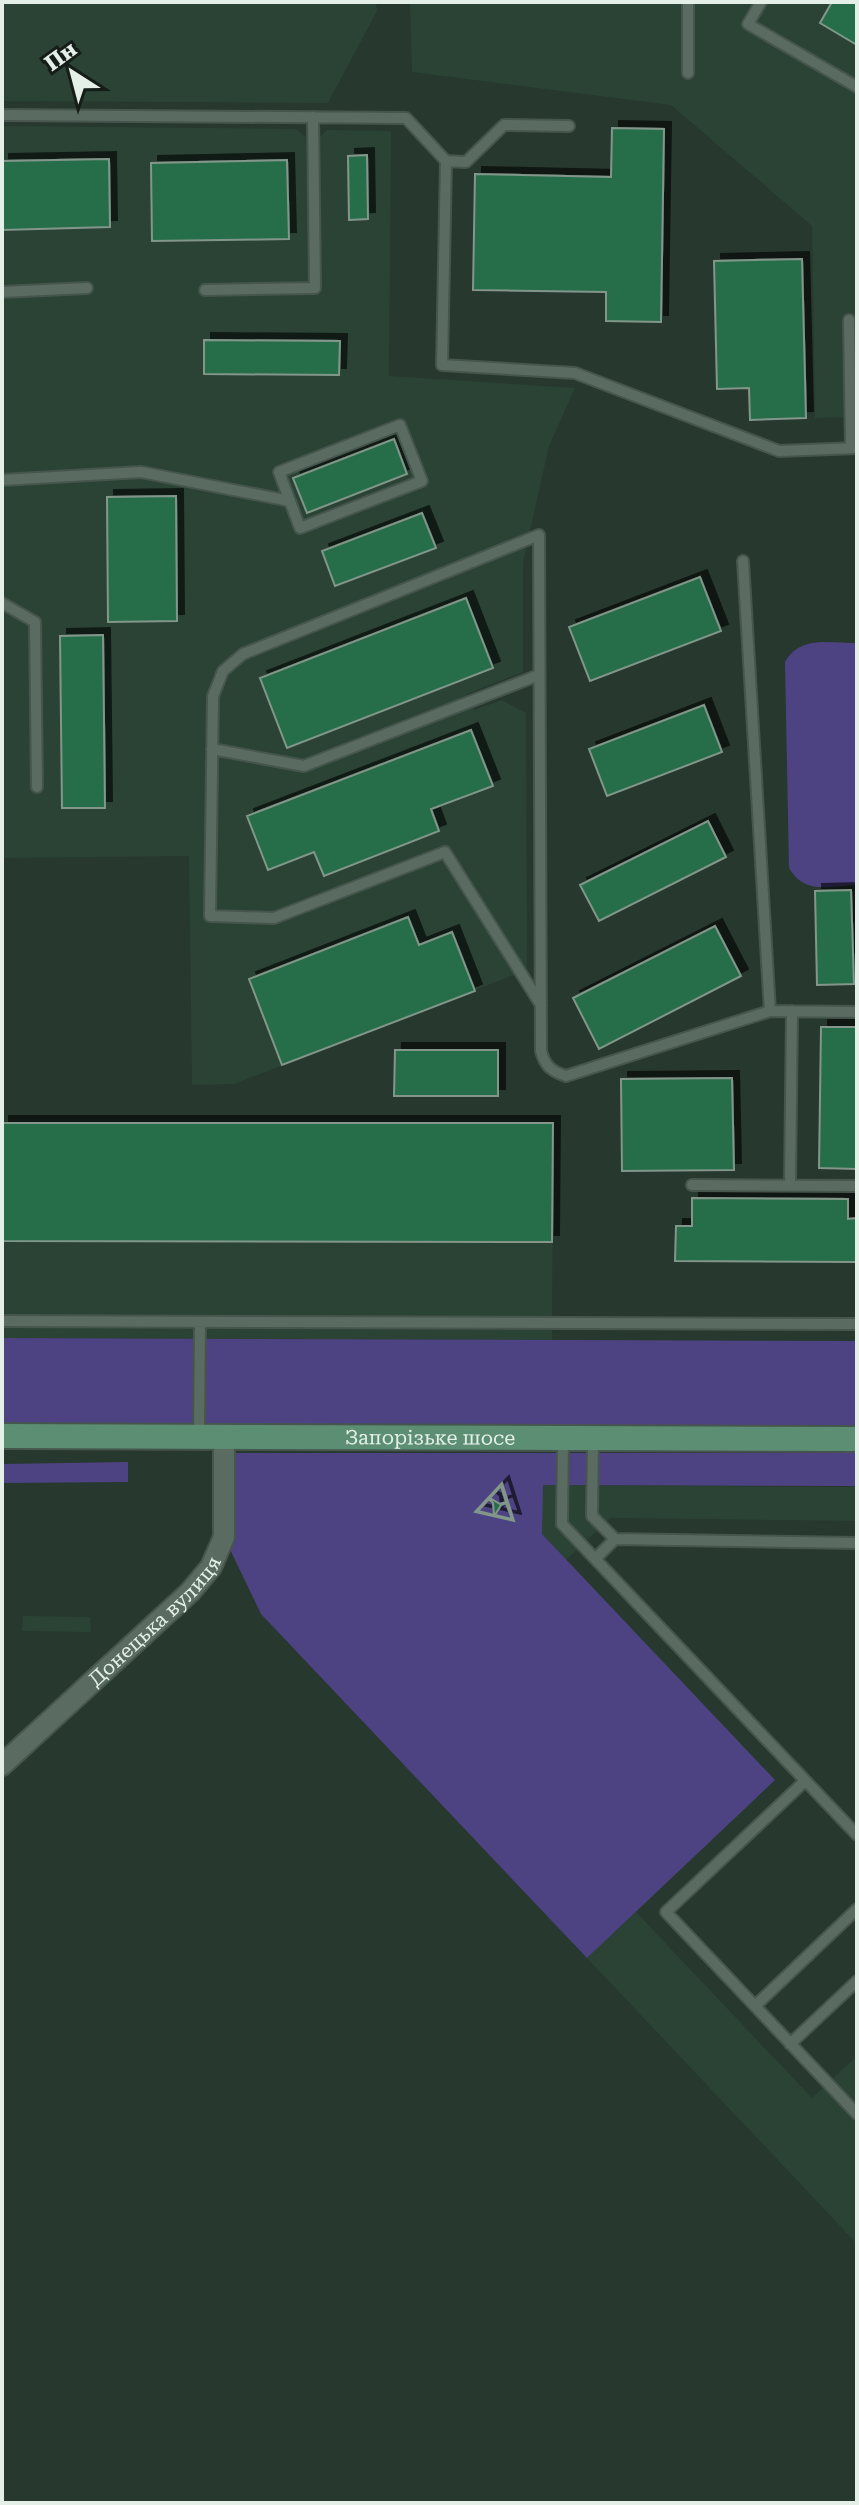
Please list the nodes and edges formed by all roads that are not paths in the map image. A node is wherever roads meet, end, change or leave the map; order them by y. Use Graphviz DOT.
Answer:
graph roads {
  1 [pos="688,2"];
  2 [pos="761,2"];
  3 [pos="688,73"];
  4 [pos="857,87"];
  5 [pos="2,115"];
  6 [pos="313,117"];
  7 [pos="569,126"];
  8 [pos="446,161"];
  9 [pos="87,288"];
  10 [pos="205,290"];
  11 [pos="2,292"];
  12 [pos="849,320"];
  13 [pos="854,448"];
  14 [pos="2,480"];
  15 [pos="290,501"];
  16 [pos="743,561"];
  17 [pos="2,603"];
  18 [pos="539,675"];
  19 [pos="212,749"];
  20 [pos="37,787"];
  21 [pos="541,1005"];
  22 [pos="770,1011"];
  23 [pos="792,1011"];
  24 [pos="857,1012"];
  25 [pos="692,1185"];
  26 [pos="790,1185"];
  27 [pos="857,1186"];
  28 [pos="2,1321"];
  29 [pos="200,1322"];
  30 [pos="857,1324"];
  31 [pos="2,1436"];
  32 [pos="199,1437"];
  33 [pos="224,1437"];
  34 [pos="563,1438"];
  35 [pos="593,1438"];
  36 [pos="857,1439"];
  37 [pos="615,1539"];
  38 [pos="857,1543"];
  39 [pos="595,1559"];
  40 [pos="2,1765"];
  41 [pos="805,1781"];
  42 [pos="857,1835"];
  43 [pos="857,1909"];
  44 [pos="857,1981"];
  45 [pos="755,2006"];
  46 [pos="790,2044"];
  47 [pos="857,2114"];
  1 -- 3 [label="lane"];
  2 -- 4 [label="lane"];
  5 -- 6 [label="lane"];
  6 -- 8 [label="lane"];
  6 -- 10 [label="lane"];
  7 -- 8 [label="lane"];
  8 -- 13 [label="lane"];
  9 -- 11 [label="lane"];
  12 -- 13 [label="lane"];
  14 -- 15 [label="lane"];
  15 -- 15 [label="lane"];
  16 -- 22 [label="lane"];
  17 -- 20 [label="lane"];
  18 -- 19 [label="lane"];
  18 -- 19 [label="lane"];
  18 -- 21 [label="lane"];
  19 -- 21 [label="lane"];
  21 -- 22 [label="lane"];
  22 -- 23 [label="lane"];
  23 -- 24 [label="lane"];
  23 -- 26 [label="lane"];
  25 -- 26 [label="lane"];
  26 -- 27 [label="lane"];
  28 -- 29 [label="lane"];
  29 -- 30 [label="lane"];
  29 -- 32 [label="lane"];
  31 -- 32 [label="main road, Запорізьке шосе"];
  32 -- 33 [label="main road, Запорізьке шосе"];
  33 -- 34 [label="main road, Запорізьке шосе"];
  33 -- 40 [label="street, Донецька вулиця"];
  34 -- 35 [label="main road, Запорізьке шосе"];
  34 -- 39 [label="lane"];
  35 -- 36 [label="main road, Запорізьке шосе"];
  35 -- 37 [label="lane"];
  37 -- 38 [label="lane"];
  37 -- 39 [label="lane"];
  39 -- 41 [label="lane"];
  41 -- 42 [label="lane"];
  41 -- 45 [label="lane"];
  43 -- 45 [label="lane"];
  44 -- 46 [label="lane"];
  45 -- 46 [label="lane"];
  46 -- 47 [label="lane"];
}
